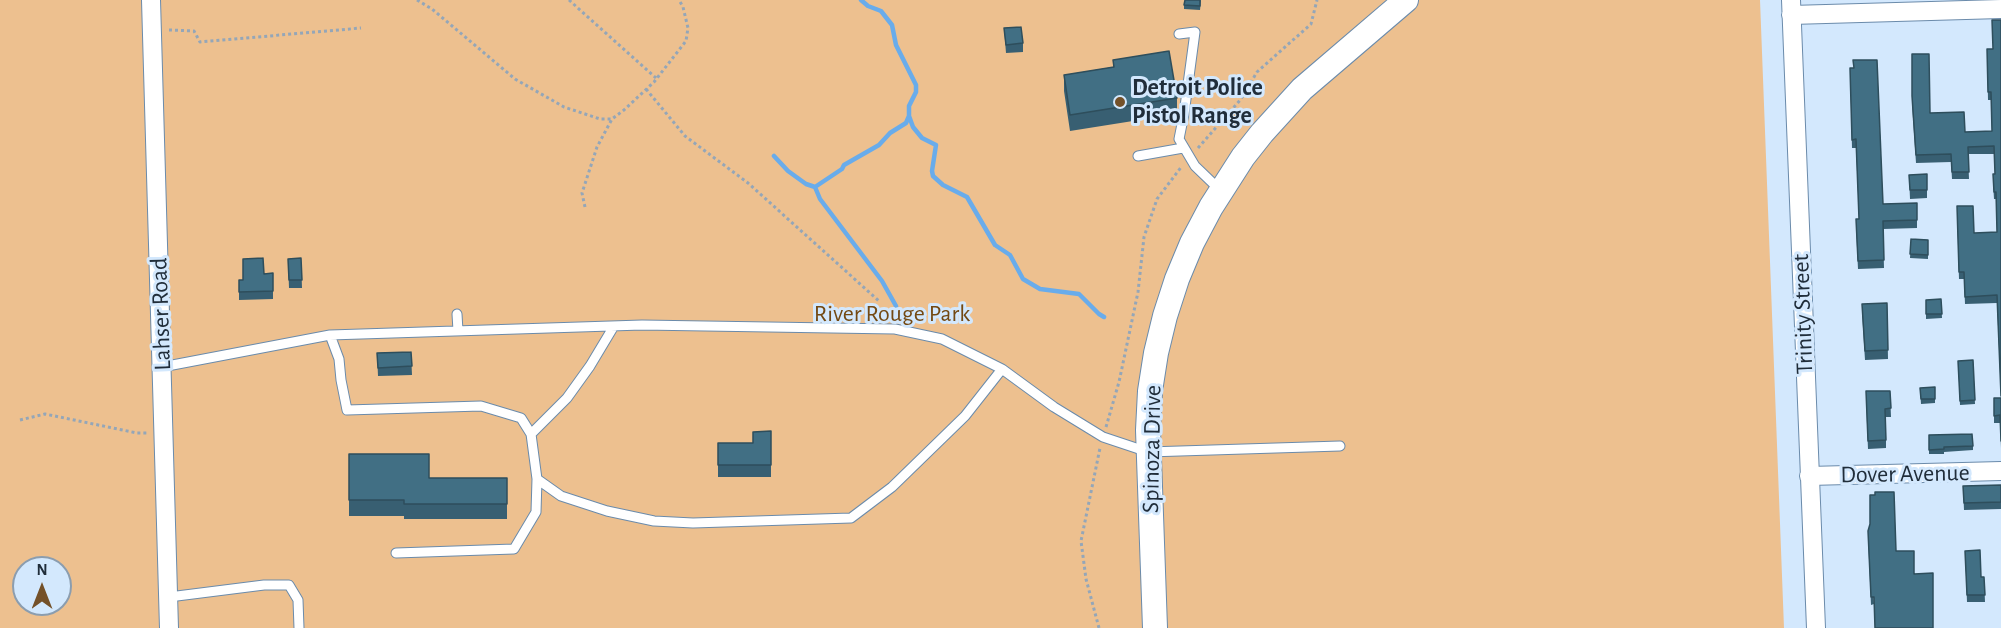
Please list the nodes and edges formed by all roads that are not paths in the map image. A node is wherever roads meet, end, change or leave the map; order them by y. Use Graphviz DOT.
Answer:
graph roads {
  1 [pos="151,0"];
  2 [pos="1406,0"];
  3 [pos="1791,7"];
  4 [pos="2001,9"];
  5 [pos="1179,34"];
  6 [pos="1184,148"];
  7 [pos="1138,156"];
  8 [pos="1221,191"];
  9 [pos="458,314"];
  10 [pos="614,326"];
  11 [pos="458,331"];
  12 [pos="330,335"];
  13 [pos="162,367"];
  14 [pos="1002,369"];
  15 [pos="531,435"];
  16 [pos="1340,446"];
  17 [pos="1148,452"];
  18 [pos="2001,471"];
  19 [pos="1809,476"];
  20 [pos="537,479"];
  21 [pos="396,553"];
  22 [pos="168,597"];
  23 [pos="169,628"];
  24 [pos="299,628"];
  25 [pos="1155,628"];
  26 [pos="1816,628"];
  1 -- 13 [label="street, Lahser Road"];
  2 -- 8 [label="street, Spinoza Drive"];
  3 -- 4 [label="street"];
  3 -- 19 [label="street, Trinity Street"];
  5 -- 6 [label="lane"];
  6 -- 7 [label="lane"];
  6 -- 8 [label="lane"];
  8 -- 17 [label="street, Spinoza Drive"];
  9 -- 11 [label="lane"];
  10 -- 11 [label="lane"];
  10 -- 14 [label="lane"];
  10 -- 15 [label="lane"];
  11 -- 12 [label="lane"];
  12 -- 13 [label="lane"];
  12 -- 15 [label="lane"];
  13 -- 22 [label="street, Lahser Road"];
  14 -- 17 [label="lane"];
  14 -- 20 [label="lane"];
  15 -- 20 [label="lane"];
  16 -- 17 [label="lane"];
  17 -- 25 [label="street, Spinoza Drive"];
  18 -- 19 [label="street, Dover Avenue"];
  19 -- 26 [label="street, Trinity Street"];
  20 -- 21 [label="lane"];
  22 -- 23 [label="street, Lahser Road"];
  22 -- 24 [label="lane"];
}
